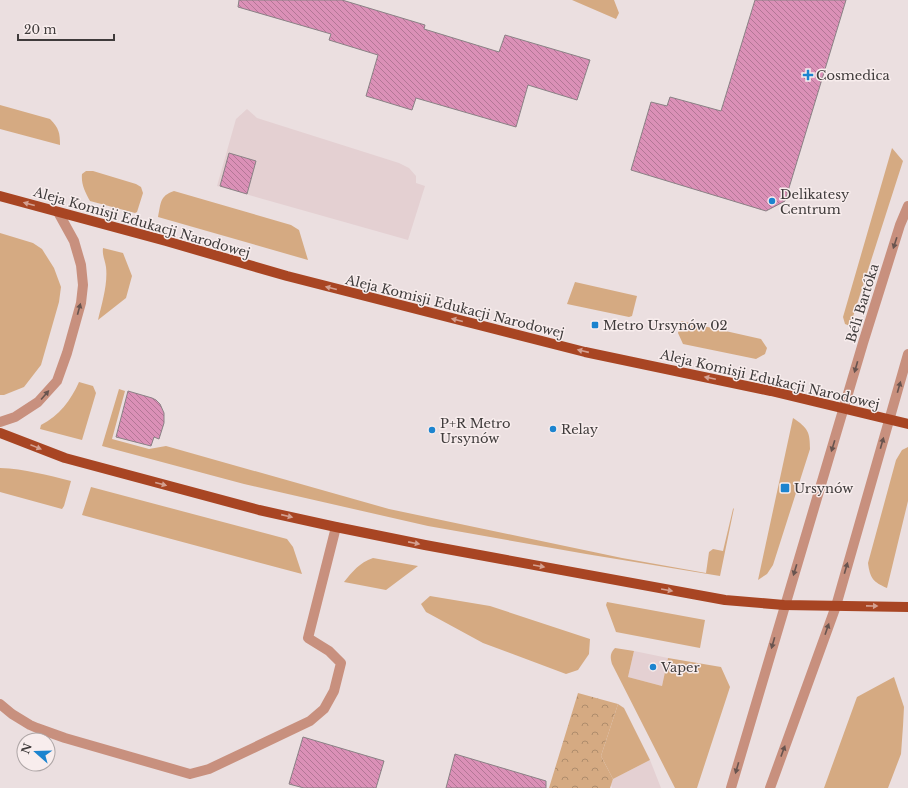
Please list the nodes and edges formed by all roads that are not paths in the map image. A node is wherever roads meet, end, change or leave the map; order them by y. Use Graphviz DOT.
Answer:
graph roads {
  1 [pos="0,196"];
  2 [pos="908,206"];
  3 [pos="58,212"];
  4 [pos="908,354"];
  5 [pos="844,409"];
  6 [pos="889,420"];
  7 [pos="0,422"];
  8 [pos="908,424"];
  9 [pos="0,432"];
  10 [pos="336,527"];
  11 [pos="784,605"];
  12 [pos="836,606"];
  13 [pos="908,607"];
  14 [pos="0,704"];
  15 [pos="731,788"];
  16 [pos="770,788"];
  3 -- 1 [label="main road, Aleja Komisji Edukacji Narodowej, one-way"];
  2 -- 5 [label="street, Béli Bartóka, one-way"];
  5 -- 3 [label="main road, Aleja Komisji Edukacji Narodowej, one-way"];
  7 -- 3 [label="street, one-way"];
  6 -- 4 [label="street, one-way"];
  5 -- 6 [label="main road, Aleja Komisji Edukacji Narodowej"];
  5 -- 11 [label="street, Béli Bartóka, one-way"];
  6 -- 8 [label="main road, Aleja Komisji Edukacji Narodowej"];
  12 -- 6 [label="street, one-way"];
  9 -- 10 [label="main road, one-way"];
  10 -- 11 [label="main road, one-way"];
  10 -- 14 [label="street"];
  11 -- 12 [label="main road"];
  11 -- 15 [label="street, Béli Bartóka, one-way"];
  12 -- 13 [label="main road, one-way"];
  16 -- 12 [label="street, one-way"];
}
